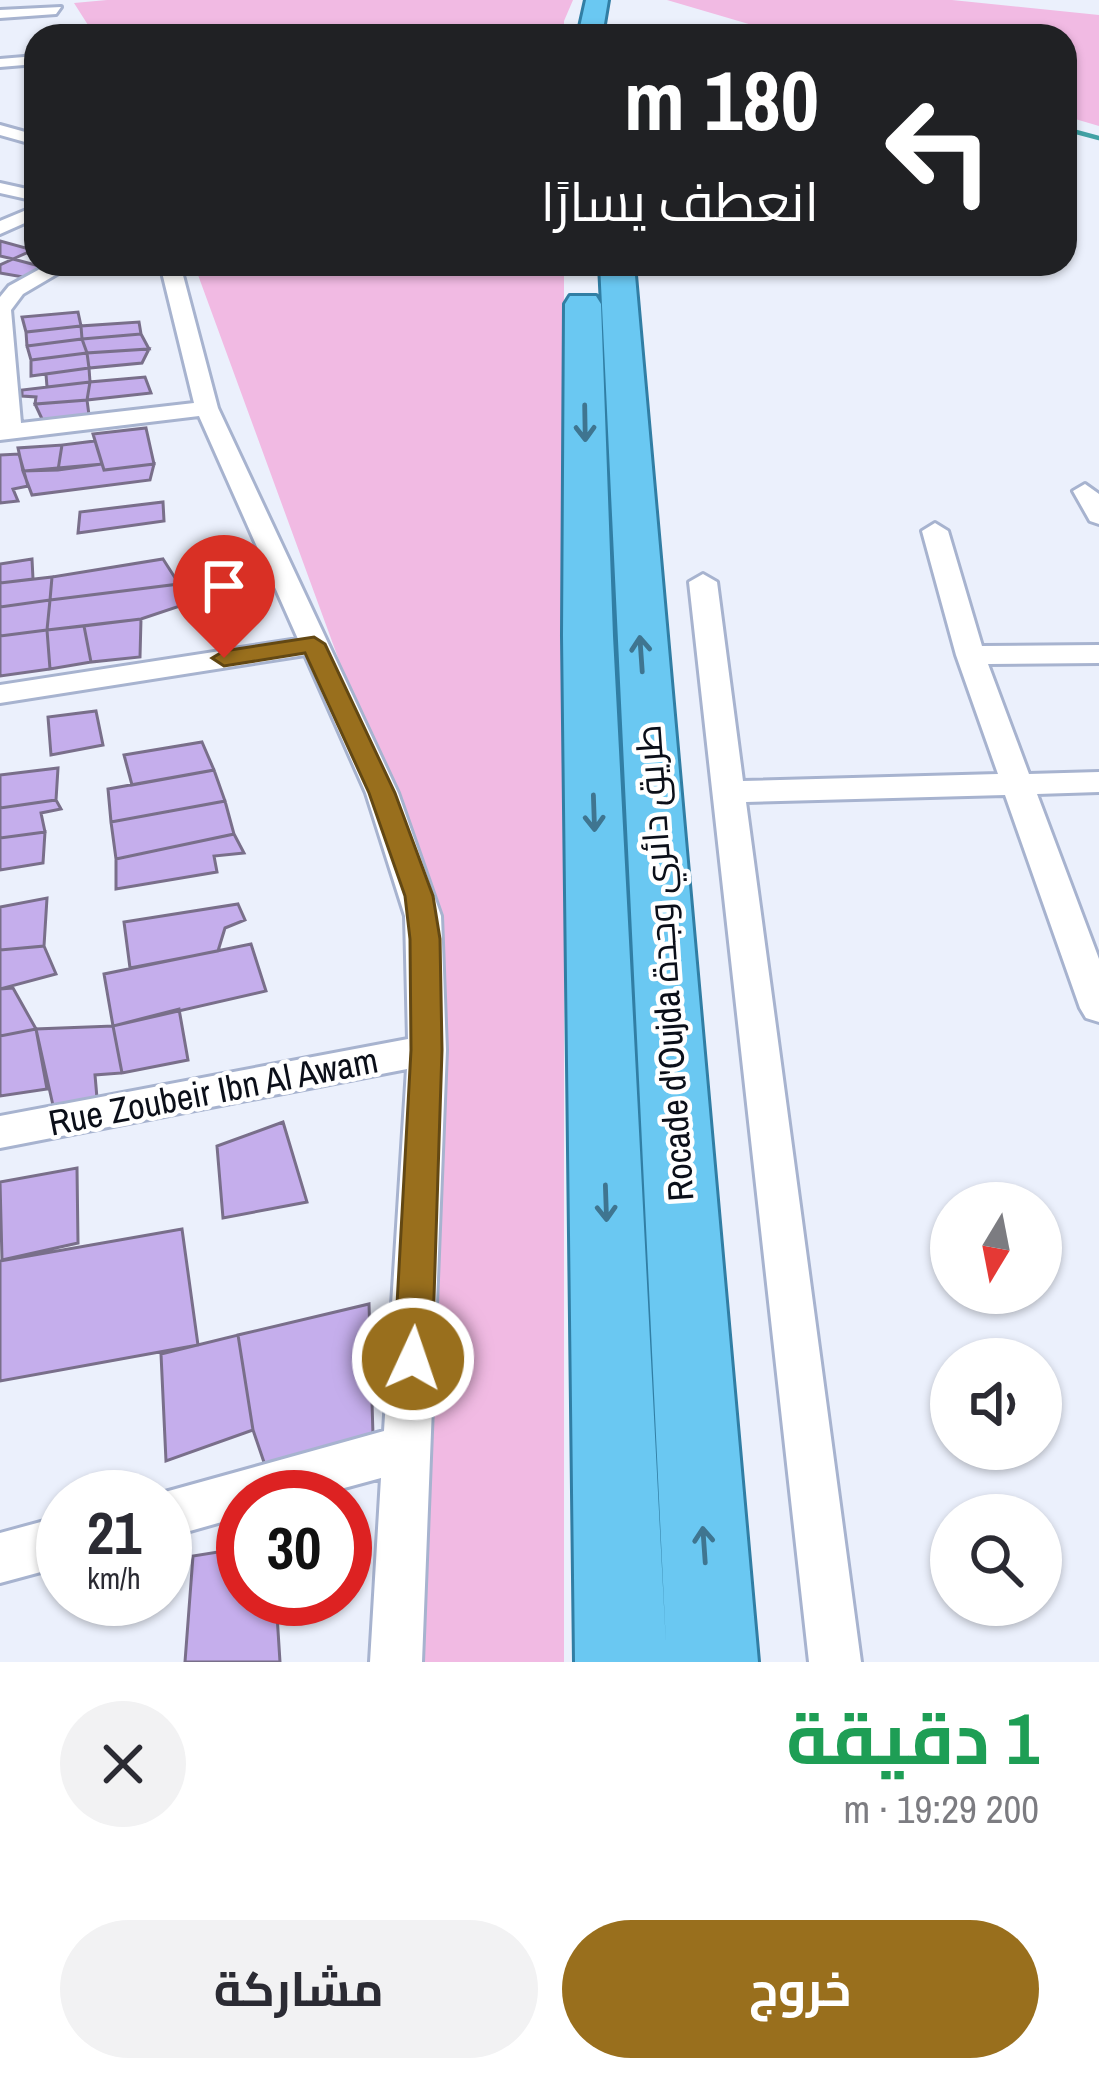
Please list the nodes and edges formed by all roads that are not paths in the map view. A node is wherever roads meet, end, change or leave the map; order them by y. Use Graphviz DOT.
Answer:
graph roads {
  1 [pos="55,11"];
  2 [pos="0,14"];
  3 [pos="42,276"];
  4 [pos="173,276"];
  5 [pos="582,276"];
  6 [pos="617,276"];
  7 [pos="1,311"];
  8 [pos="3,369"];
  9 [pos="207,408"];
  10 [pos="5,432"];
  11 [pos="1085,491"];
  12 [pos="1099,516"];
  13 [pos="935,531"];
  14 [pos="703,582"];
  15 [pos="314,644"];
  16 [pos="1099,654"];
  17 [pos="970,655"];
  18 [pos="0,694"];
  19 [pos="1099,782"];
  20 [pos="1016,785"];
  21 [pos="727,791"];
  22 [pos="1087,941"];
  23 [pos="1099,1008"];
  24 [pos="427,1050"];
  25 [pos="0,1132"];
  26 [pos="409,1447"];
  27 [pos="192,1506"];
  28 [pos="36,1548"];
  29 [pos="0,1558"];
  30 [pos="397,1662"];
  31 [pos="621,1662"];
  32 [pos="712,1662"];
  33 [pos="835,1662"];
  1 -- 2 [label="street"];
  3 -- 7 [label="street"];
  4 -- 9 [label="street"];
  5 -- 31 [label="highway, Rocade d'Oujda طريق دائري وجدة, one-way"];
  32 -- 6 [label="highway, Rocade d'Oujda طريق دائري وجدة, one-way"];
  7 -- 8 [label="street"];
  8 -- 10 [label="street"];
  9 -- 10 [label="street"];
  9 -- 15 [label="street"];
  11 -- 12 [label="street"];
  13 -- 17 [label="street"];
  14 -- 21 [label="street"];
  15 -- 18 [label="street"];
  15 -- 24 [label="street"];
  16 -- 17 [label="street"];
  17 -- 20 [label="street"];
  19 -- 20 [label="street"];
  20 -- 21 [label="street"];
  20 -- 22 [label="street"];
  21 -- 33 [label="street"];
  22 -- 23 [label="street"];
  24 -- 25 [label="street, Rue Zoubeir Ibn Al Awam"];
  24 -- 26 [label="street"];
  26 -- 27 [label="street"];
  26 -- 30 [label="street"];
  28 -- 29 [label="street"];
}
